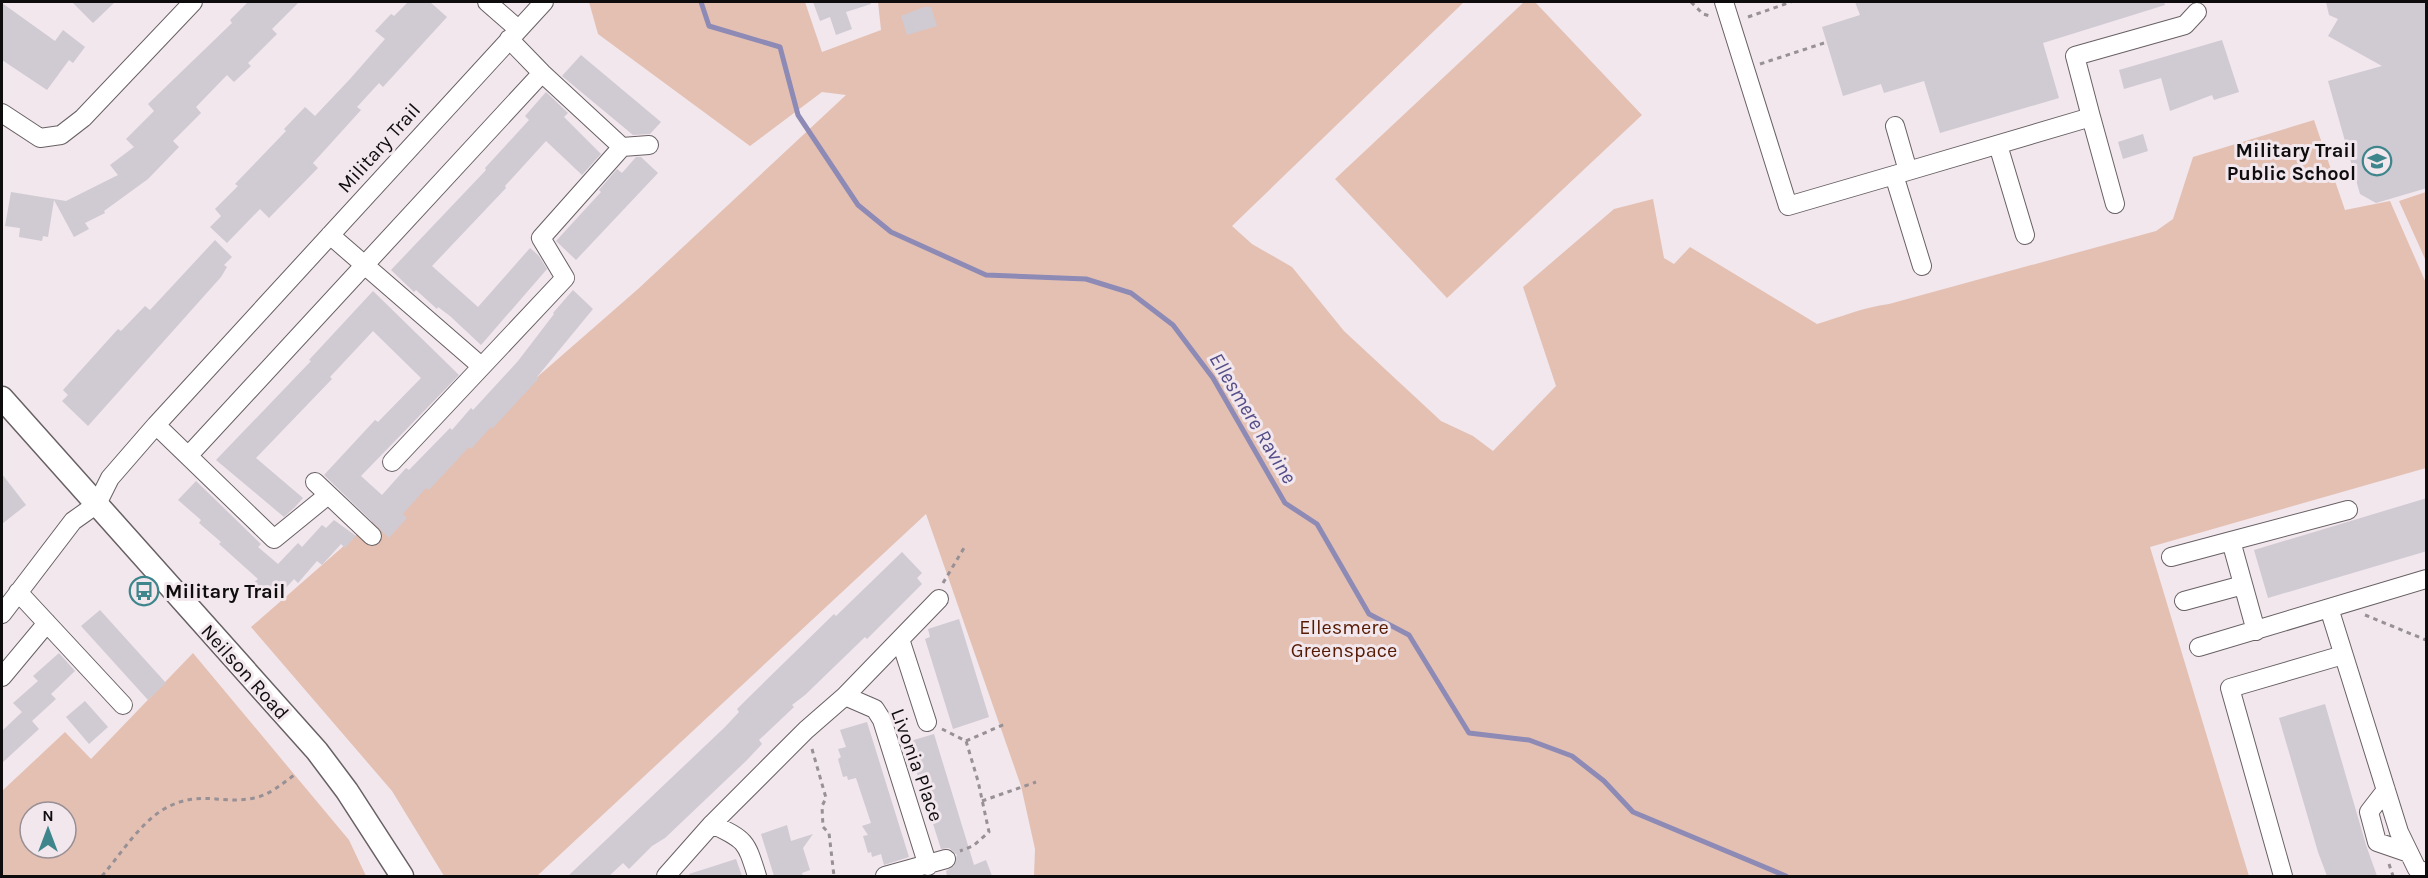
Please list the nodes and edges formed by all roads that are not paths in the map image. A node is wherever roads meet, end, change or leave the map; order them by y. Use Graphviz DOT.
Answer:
graph roads {
  1 [pos="193,2"];
  2 [pos="488,2"];
  3 [pos="544,2"];
  4 [pos="1724,2"];
  5 [pos="2197,12"];
  6 [pos="513,34"];
  7 [pos="542,74"];
  8 [pos="2,112"];
  9 [pos="2091,117"];
  10 [pos="1895,126"];
  11 [pos="1998,144"];
  12 [pos="649,145"];
  13 [pos="622,147"];
  14 [pos="1901,173"];
  15 [pos="2115,204"];
  16 [pos="330,235"];
  17 [pos="2025,235"];
  18 [pos="365,266"];
  19 [pos="1922,266"];
  20 [pos="482,366"];
  21 [pos="2,398"];
  22 [pos="156,425"];
  23 [pos="189,455"];
  24 [pos="392,462"];
  25 [pos="315,482"];
  26 [pos="328,495"];
  27 [pos="97,504"];
  28 [pos="2348,510"];
  29 [pos="372,536"];
  30 [pos="2231,541"];
  31 [pos="2171,557"];
  32 [pos="2427,579"];
  33 [pos="2243,585"];
  34 [pos="18,592"];
  35 [pos="939,599"];
  36 [pos="2184,602"];
  37 [pos="2333,606"];
  38 [pos="2,614"];
  39 [pos="47,623"];
  40 [pos="2256,631"];
  41 [pos="900,639"];
  42 [pos="2199,647"];
  43 [pos="2343,655"];
  44 [pos="2,677"];
  45 [pos="845,696"];
  46 [pos="123,705"];
  47 [pos="927,722"];
  48 [pos="2386,790"];
  49 [pos="712,824"];
  50 [pos="2409,853"];
  51 [pos="2427,872"];
  52 [pos="402,876"];
  53 [pos="666,876"];
  54 [pos="757,876"];
  55 [pos="885,876"];
  56 [pos="2283,876"];
  1 -- 8 [label="street"];
  2 -- 6 [label="street"];
  3 -- 6 [label="street, Military Trail"];
  4 -- 14 [label="street"];
  5 -- 9 [label="street"];
  6 -- 7 [label="street"];
  6 -- 16 [label="street, Military Trail"];
  7 -- 13 [label="street"];
  7 -- 18 [label="street"];
  9 -- 11 [label="street"];
  9 -- 15 [label="street"];
  10 -- 14 [label="street"];
  11 -- 14 [label="street"];
  11 -- 17 [label="street"];
  12 -- 13 [label="street"];
  13 -- 20 [label="street"];
  14 -- 19 [label="street"];
  16 -- 18 [label="street"];
  16 -- 22 [label="street, Military Trail"];
  18 -- 20 [label="street"];
  18 -- 23 [label="street"];
  20 -- 24 [label="street"];
  21 -- 27 [label="main road, Neilson Road"];
  22 -- 23 [label="street"];
  22 -- 27 [label="street, Military Trail"];
  23 -- 26 [label="street"];
  25 -- 26 [label="street"];
  26 -- 29 [label="street"];
  27 -- 34 [label="street, Military Trail"];
  27 -- 52 [label="main road, Neilson Road"];
  28 -- 30 [label="street"];
  30 -- 31 [label="street"];
  30 -- 33 [label="street"];
  32 -- 37 [label="street"];
  33 -- 36 [label="street"];
  33 -- 40 [label="street"];
  34 -- 38 [label="street, Military Trail"];
  34 -- 39 [label="street"];
  35 -- 41 [label="street"];
  37 -- 40 [label="street"];
  37 -- 43 [label="street"];
  39 -- 44 [label="street"];
  39 -- 46 [label="street"];
  40 -- 42 [label="street"];
  41 -- 45 [label="street"];
  41 -- 47 [label="street"];
  43 -- 48 [label="street"];
  43 -- 56 [label="street"];
  45 -- 49 [label="street"];
  45 -- 55 [label="street, Livonia Place"];
  48 -- 50 [label="street"];
  48 -- 50 [label="street"];
  49 -- 53 [label="street"];
  49 -- 54 [label="street"];
  50 -- 51 [label="street"];
}
